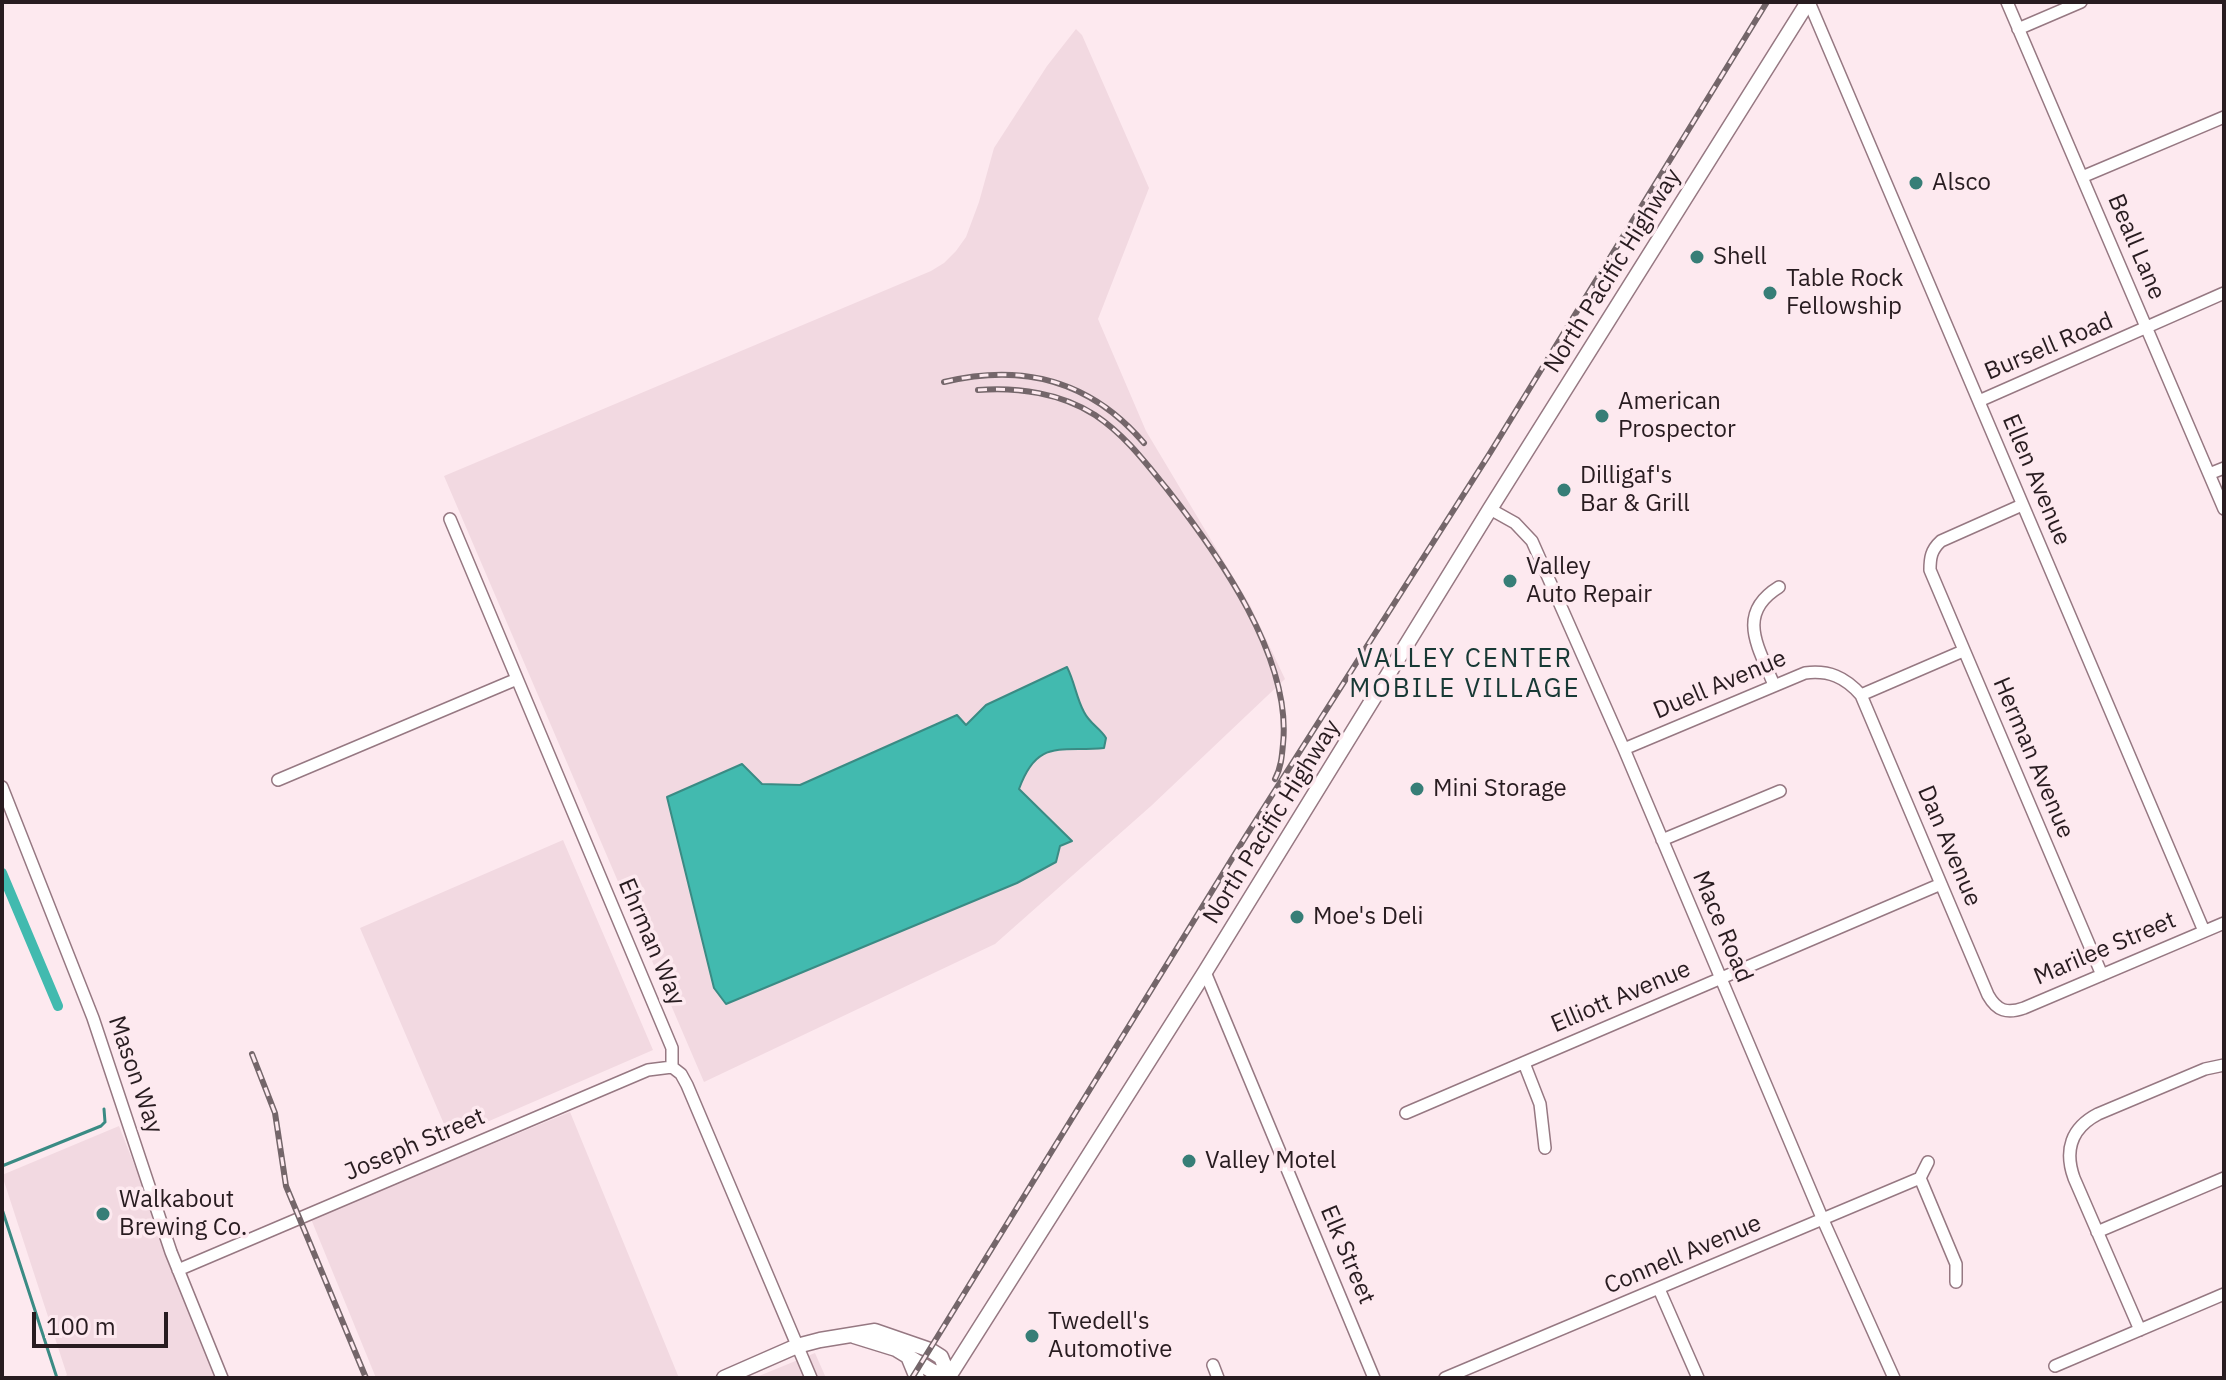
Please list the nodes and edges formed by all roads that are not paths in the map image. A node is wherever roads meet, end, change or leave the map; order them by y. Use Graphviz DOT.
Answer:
graph roads {
  1 [pos="1808,2"];
  2 [pos="2007,2"];
  3 [pos="2081,2"];
  4 [pos="2018,29"];
  5 [pos="2224,117"];
  6 [pos="2082,177"];
  7 [pos="2224,293"];
  8 [pos="2146,329"];
  9 [pos="1979,401"];
  10 [pos="2224,468"];
  11 [pos="2209,474"];
  12 [pos="2022,505"];
  13 [pos="1490,509"];
  14 [pos="2224,509"];
  15 [pos="450,519"];
  16 [pos="1779,587"];
  17 [pos="1963,651"];
  18 [pos="517,679"];
  19 [pos="1774,685"];
  20 [pos="1861,695"];
  21 [pos="1624,749"];
  22 [pos="278,780"];
  23 [pos="2,787"];
  24 [pos="1780,791"];
  25 [pos="1662,840"];
  26 [pos="1941,884"];
  27 [pos="2224,923"];
  28 [pos="2204,931"];
  29 [pos="1205,972"];
  30 [pos="2102,975"];
  31 [pos="1720,979"];
  32 [pos="2002,1011"];
  33 [pos="1524,1063"];
  34 [pos="2224,1065"];
  35 [pos="672,1067"];
  36 [pos="1406,1113"];
  37 [pos="1545,1148"];
  38 [pos="1928,1162"];
  39 [pos="1920,1178"];
  40 [pos="2224,1178"];
  41 [pos="1823,1220"];
  42 [pos="2097,1232"];
  43 [pos="178,1270"];
  44 [pos="1956,1282"];
  45 [pos="1659,1289"];
  46 [pos="2224,1294"];
  47 [pos="2140,1330"];
  48 [pos="851,1336"];
  49 [pos="797,1346"];
  50 [pos="908,1355"];
  51 [pos="1213,1365"];
  52 [pos="2055,1366"];
  53 [pos="222,1378"];
  54 [pos="724,1378"];
  55 [pos="811,1378"];
  56 [pos="917,1378"];
  57 [pos="949,1378"];
  58 [pos="1218,1378"];
  59 [pos="1374,1378"];
  60 [pos="1445,1378"];
  61 [pos="1698,1378"];
  62 [pos="1894,1378"];
  1 -- 9 [label="street, Ellen Avenue"];
  1 -- 13 [label="main road, North Pacific Highway"];
  2 -- 4 [label="street, Beall Lane"];
  3 -- 4 [label="street"];
  4 -- 6 [label="street, Beall Lane"];
  5 -- 6 [label="street"];
  6 -- 8 [label="street, Beall Lane"];
  7 -- 8 [label="street, Bursell Road"];
  8 -- 9 [label="street, Bursell Road"];
  8 -- 11 [label="street, Beall Lane"];
  9 -- 12 [label="street, Ellen Avenue"];
  10 -- 11 [label="street"];
  11 -- 14 [label="street, Beall Lane"];
  12 -- 17 [label="street, Herman Avenue"];
  12 -- 28 [label="street, Ellen Avenue"];
  13 -- 21 [label="street, Mace Road"];
  13 -- 29 [label="main road, North Pacific Highway"];
  15 -- 18 [label="street, Ehrman Way"];
  16 -- 19 [label="street"];
  17 -- 20 [label="street"];
  17 -- 30 [label="street, Herman Avenue"];
  18 -- 22 [label="street"];
  18 -- 35 [label="street, Ehrman Way"];
  19 -- 20 [label="street, Duell Avenue"];
  19 -- 21 [label="street, Duell Avenue"];
  20 -- 26 [label="street, Dan Avenue"];
  21 -- 25 [label="street, Mace Road"];
  23 -- 43 [label="street, Mason Way"];
  24 -- 25 [label="street"];
  25 -- 31 [label="street, Mace Road"];
  26 -- 31 [label="street, Elliott Avenue"];
  26 -- 32 [label="street, Dan Avenue"];
  27 -- 28 [label="street, Marilee Street"];
  28 -- 30 [label="street, Marilee Street"];
  29 -- 57 [label="main road, North Pacific Highway"];
  29 -- 59 [label="street, Elk Street"];
  30 -- 32 [label="street, Marilee Street"];
  31 -- 33 [label="street, Elliott Avenue"];
  31 -- 41 [label="street, Mace Road"];
  33 -- 36 [label="street, Elliott Avenue"];
  33 -- 37 [label="street"];
  34 -- 42 [label="street"];
  35 -- 43 [label="street, Joseph Street"];
  35 -- 49 [label="street, Ehrman Way"];
  38 -- 39 [label="street"];
  39 -- 41 [label="street, Connell Avenue"];
  39 -- 44 [label="street"];
  40 -- 42 [label="street"];
  41 -- 45 [label="street, Connell Avenue"];
  41 -- 62 [label="street, Mace Road"];
  42 -- 47 [label="street"];
  43 -- 53 [label="street, Mason Way"];
  45 -- 60 [label="street, Connell Avenue"];
  45 -- 61 [label="street"];
  46 -- 47 [label="street"];
  47 -- 52 [label="street"];
  48 -- 49 [label="main road"];
  48 -- 50 [label="main road"];
  48 -- 57 [label="main road"];
  49 -- 54 [label="main road"];
  49 -- 55 [label="street, Ehrman Way"];
  50 -- 56 [label="main road"];
  50 -- 57 [label="main road"];
  51 -- 58 [label="street"];
}
